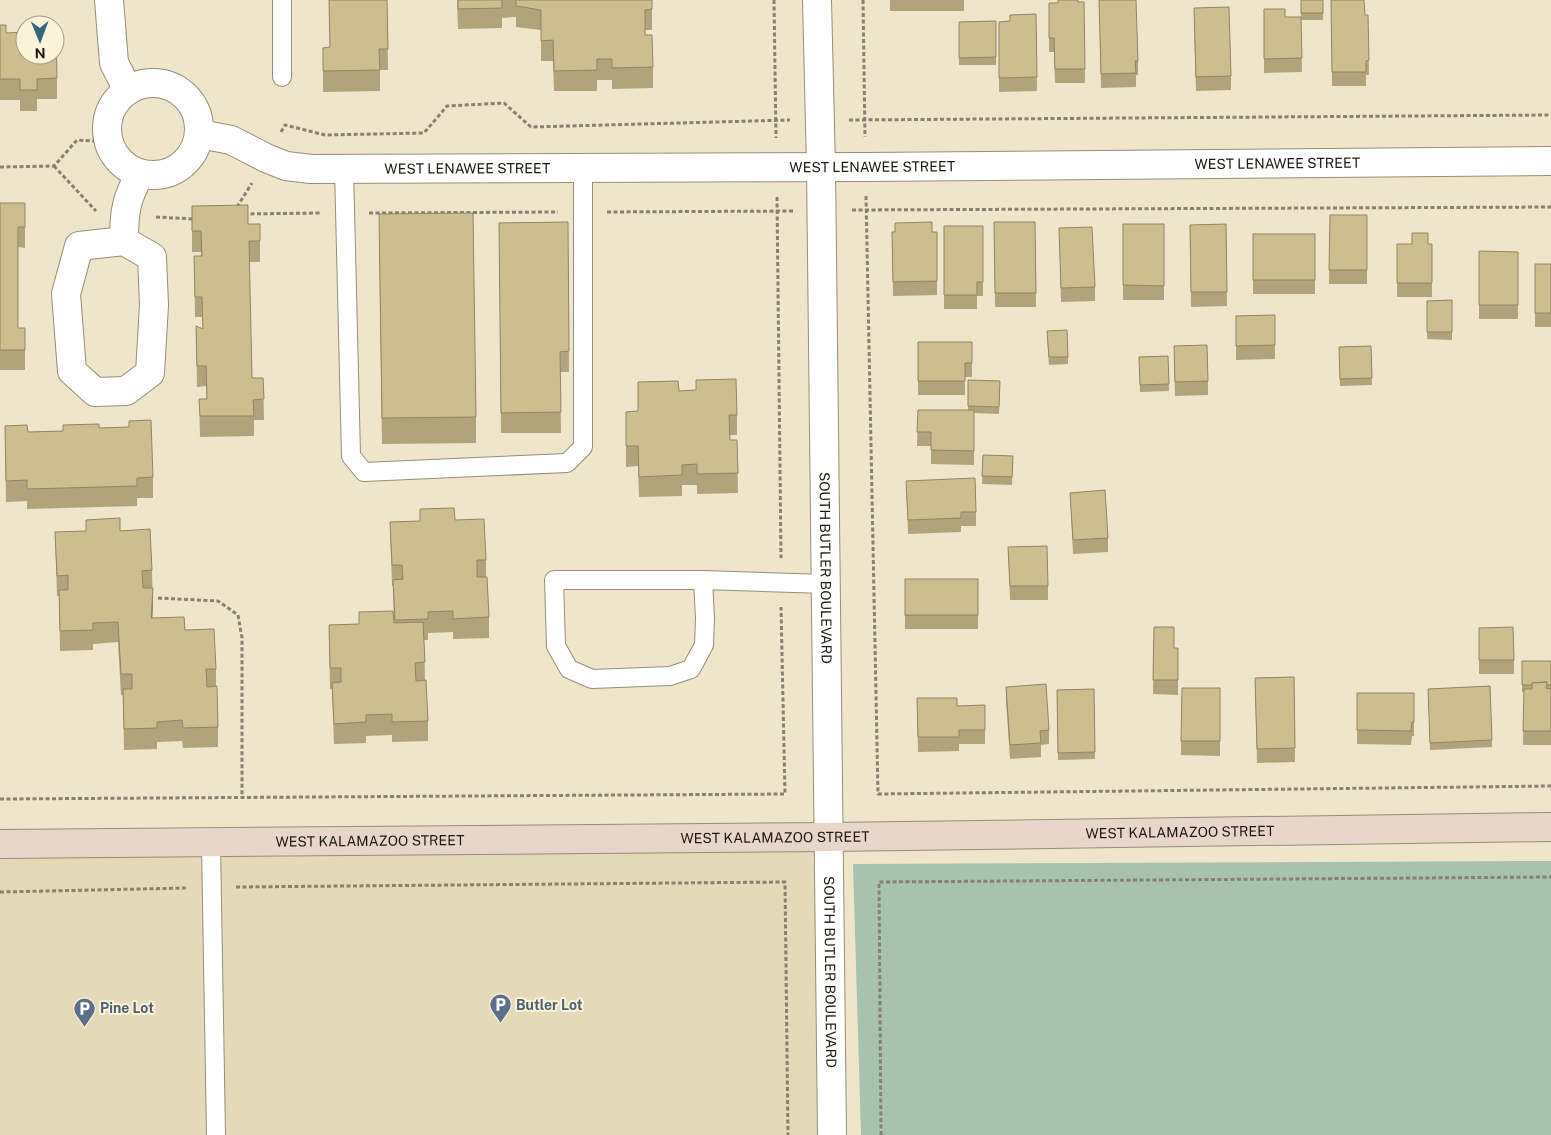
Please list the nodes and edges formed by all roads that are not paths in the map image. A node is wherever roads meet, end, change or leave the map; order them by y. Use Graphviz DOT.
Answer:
graph roads {
  1 [pos="108,0"];
  2 [pos="282,0"];
  3 [pos="817,0"];
  4 [pos="282,77"];
  5 [pos="128,90"];
  6 [pos="200,134"];
  7 [pos="1551,161"];
  8 [pos="821,167"];
  9 [pos="344,168"];
  10 [pos="583,168"];
  11 [pos="140,174"];
  12 [pos="124,241"];
  13 [pos="703,580"];
  14 [pos="826,584"];
  15 [pos="1551,827"];
  16 [pos="829,838"];
  17 [pos="0,844"];
  18 [pos="211,844"];
  19 [pos="216,1135"];
  20 [pos="832,1135"];
  1 -- 5 [label="street"];
  2 -- 4 [label="lane"];
  3 -- 8 [label="street, SOUTH BUTLER BOULEVARD"];
  5 -- 6 [label="street"];
  5 -- 11 [label="street"];
  6 -- 9 [label="street, WEST LENAWEE STREET"];
  6 -- 11 [label="street"];
  7 -- 8 [label="street, WEST LENAWEE STREET"];
  8 -- 10 [label="street, WEST LENAWEE STREET"];
  8 -- 14 [label="street, SOUTH BUTLER BOULEVARD"];
  9 -- 10 [label="street, WEST LENAWEE STREET"];
  9 -- 10 [label="lane"];
  11 -- 12 [label="street"];
  12 -- 12 [label="street"];
  13 -- 13 [label="lane"];
  13 -- 14 [label="lane"];
  14 -- 16 [label="street, SOUTH BUTLER BOULEVARD"];
  15 -- 16 [label="street, WEST KALAMAZOO STREET"];
  16 -- 18 [label="street, WEST KALAMAZOO STREET"];
  16 -- 20 [label="street, SOUTH BUTLER BOULEVARD"];
  17 -- 18 [label="street, WEST KALAMAZOO STREET"];
  18 -- 19 [label="lane"];
}
